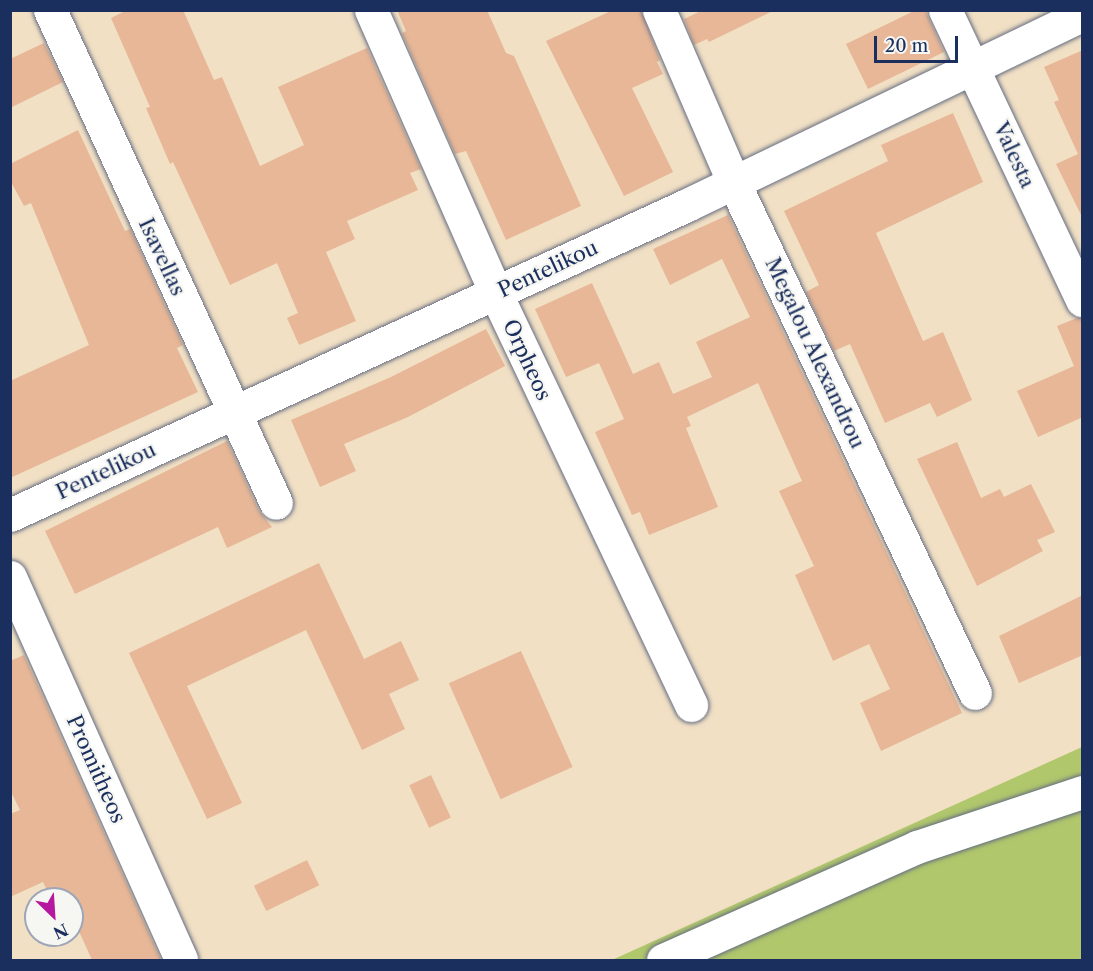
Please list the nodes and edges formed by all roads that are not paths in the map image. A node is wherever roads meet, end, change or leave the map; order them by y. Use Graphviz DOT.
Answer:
graph roads {
  1 [pos="50,10"];
  2 [pos="371,10"];
  3 [pos="658,10"];
  4 [pos="945,10"];
  5 [pos="1083,15"];
  6 [pos="972,69"];
  7 [pos="734,183"];
  8 [pos="496,294"];
  9 [pos="1083,300"];
  10 [pos="233,411"];
  11 [pos="276,503"];
  12 [pos="10,515"];
  13 [pos="10,577"];
  14 [pos="975,693"];
  15 [pos="691,705"];
  16 [pos="1083,792"];
  17 [pos="181,960"];
  18 [pos="663,960"];
  1 -- 10 [label="street, Isavellas"];
  2 -- 8 [label="street, Orpheos"];
  3 -- 7 [label="street, Megalou Alexandrou"];
  4 -- 6 [label="street, Valesta"];
  5 -- 6 [label="street, Pentelikou"];
  6 -- 7 [label="street, Pentelikou"];
  6 -- 9 [label="street, Valesta"];
  7 -- 8 [label="street, Pentelikou"];
  7 -- 14 [label="street, Megalou Alexandrou"];
  8 -- 10 [label="street, Pentelikou"];
  8 -- 15 [label="street, Orpheos"];
  10 -- 11 [label="street, Isavellas"];
  10 -- 12 [label="street, Pentelikou"];
  13 -- 17 [label="street, Promitheos"];
  16 -- 18 [label="street"];
}
